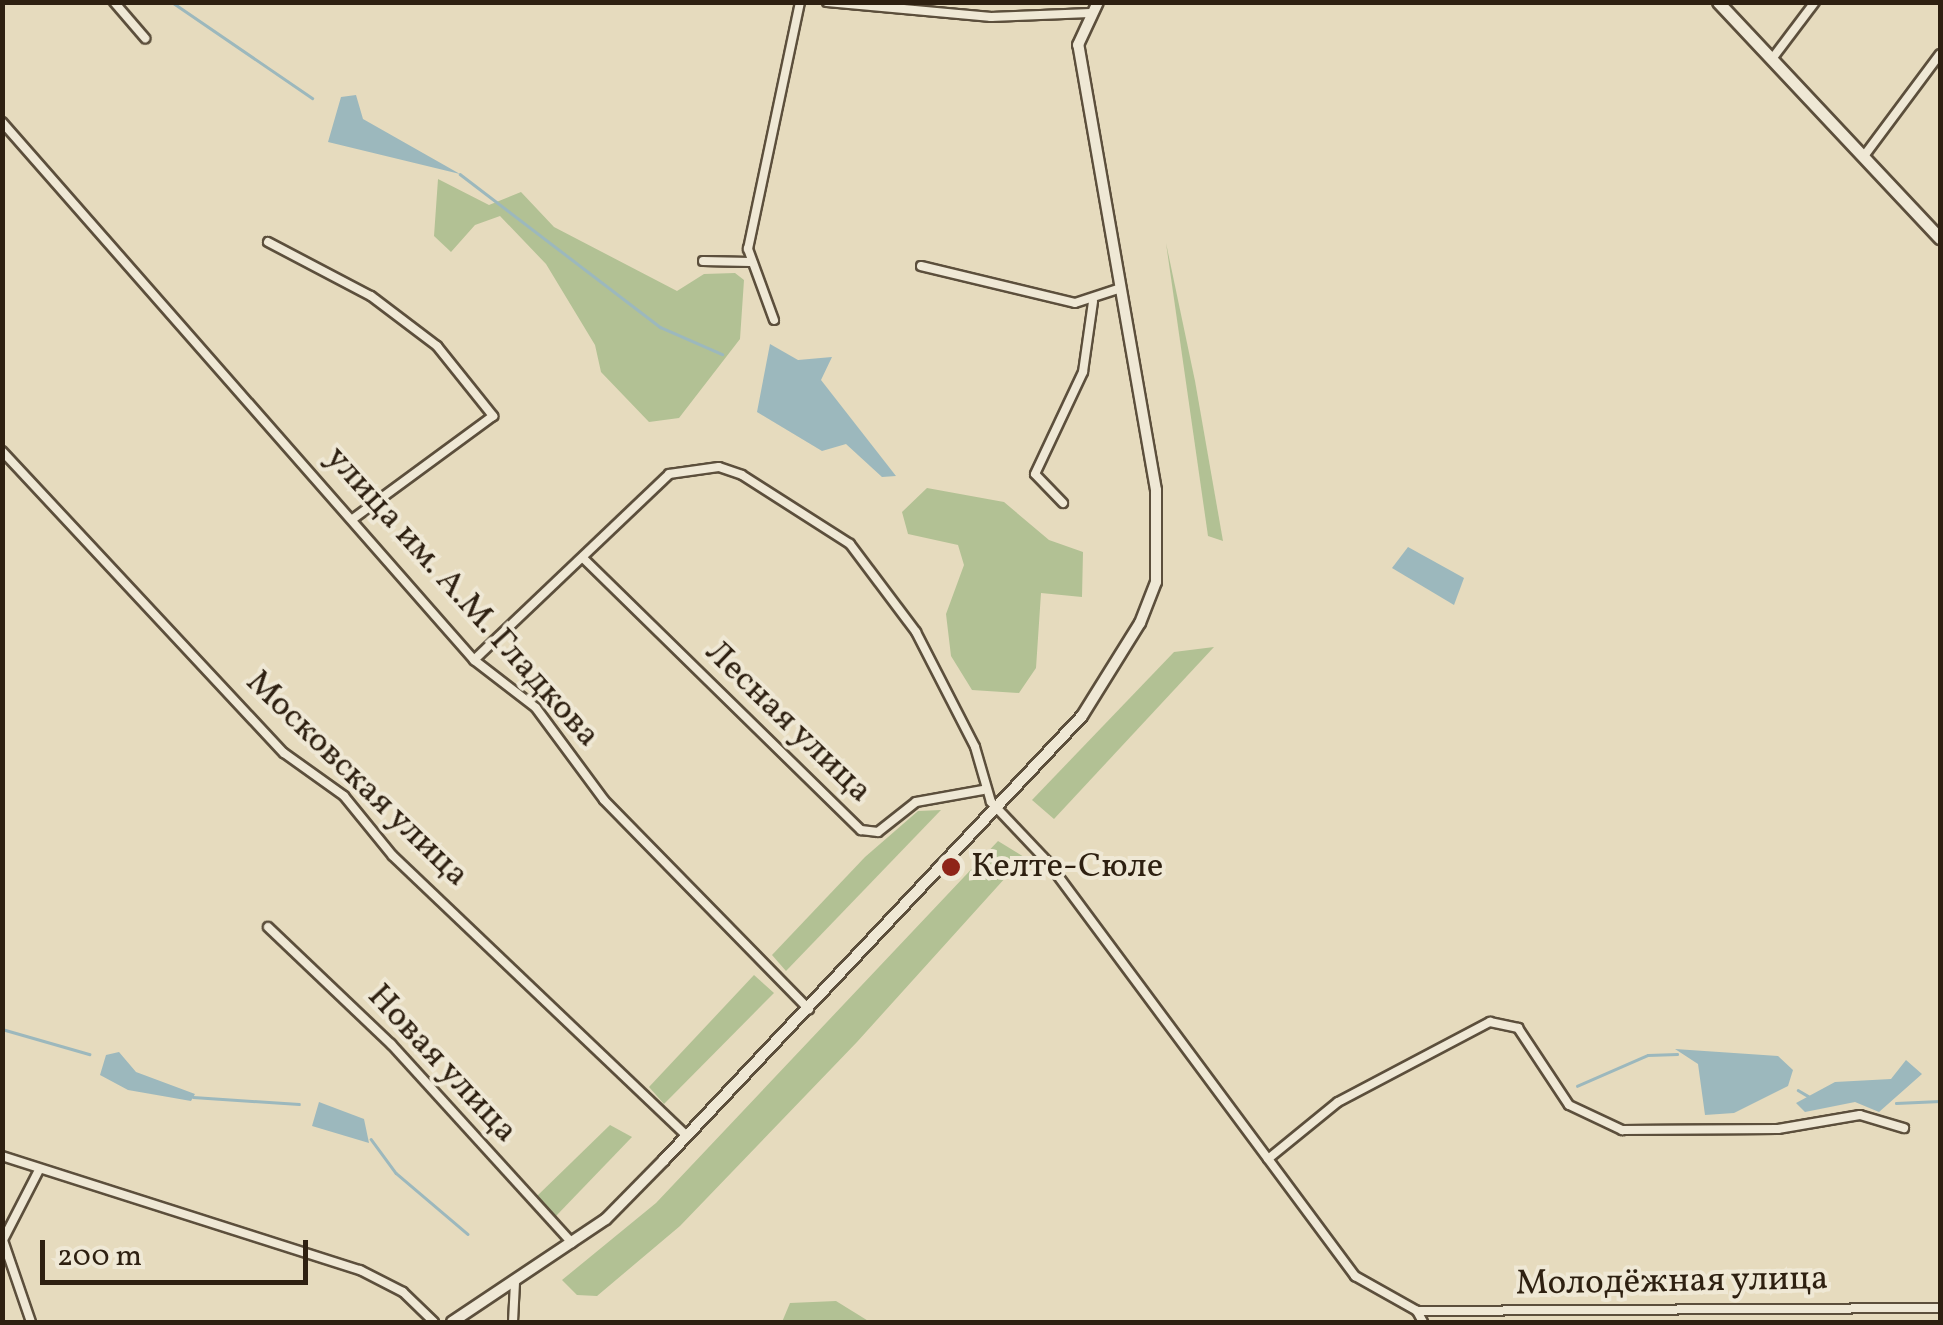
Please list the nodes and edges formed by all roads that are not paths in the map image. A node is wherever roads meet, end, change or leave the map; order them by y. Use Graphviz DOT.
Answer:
graph roads {
  1 [pos="114,2"];
  2 [pos="800,2"];
  3 [pos="827,2"];
  4 [pos="1016,2"];
  5 [pos="1098,2"];
  6 [pos="1718,2"];
  7 [pos="1816,2"];
  8 [pos="1060,6"];
  9 [pos="1090,13"];
  10 [pos="1026,14"];
  11 [pos="145,38"];
  12 [pos="1940,54"];
  13 [pos="1772,59"];
  14 [pos="2,122"];
  15 [pos="1864,156"];
  16 [pos="1940,238"];
  17 [pos="268,242"];
  18 [pos="703,261"];
  19 [pos="750,262"];
  20 [pos="922,266"];
  21 [pos="1121,288"];
  22 [pos="1092,302"];
  23 [pos="774,320"];
  24 [pos="2,451"];
  25 [pos="1063,504"];
  26 [pos="353,519"];
  27 [pos="583,558"];
  28 [pos="474,660"];
  29 [pos="983,790"];
  30 [pos="996,806"];
  31 [pos="268,927"];
  32 [pos="810,1009"];
  33 [pos="1904,1128"];
  34 [pos="686,1135"];
  35 [pos="2,1156"];
  36 [pos="1268,1158"];
  37 [pos="39,1170"];
  38 [pos="572,1243"];
  39 [pos="515,1282"];
  40 [pos="1940,1308"];
  41 [pos="1417,1311"];
  42 [pos="31,1322"];
  43 [pos="434,1322"];
  44 [pos="452,1322"];
  45 [pos="513,1322"];
  46 [pos="1423,1322"];
  1 -- 11 [label="street"];
  2 -- 19 [label="street"];
  3 -- 10 [label="street"];
  4 -- 10 [label="street"];
  5 -- 9 [label="street"];
  6 -- 13 [label="main road"];
  7 -- 13 [label="street"];
  8 -- 9 [label="street"];
  8 -- 10 [label="street"];
  9 -- 21 [label="street"];
  12 -- 15 [label="street"];
  13 -- 15 [label="main road"];
  14 -- 26 [label="street, улица им. А.М. Гладкова"];
  15 -- 16 [label="main road"];
  17 -- 26 [label="street"];
  18 -- 19 [label="street"];
  19 -- 23 [label="street"];
  20 -- 22 [label="street"];
  21 -- 22 [label="street"];
  21 -- 30 [label="street"];
  22 -- 25 [label="street"];
  24 -- 34 [label="street, Московская улица"];
  26 -- 28 [label="street, улица им. А.М. Гладкова"];
  27 -- 28 [label="street"];
  27 -- 29 [label="street, Лесная улица"];
  27 -- 29 [label="street"];
  28 -- 32 [label="street, улица им. А.М. Гладкова"];
  29 -- 30 [label="street"];
  30 -- 32 [label="street"];
  30 -- 36 [label="street"];
  31 -- 38 [label="street, Новая улица"];
  32 -- 34 [label="street"];
  33 -- 36 [label="street"];
  34 -- 38 [label="street"];
  35 -- 37 [label="street"];
  36 -- 41 [label="street"];
  37 -- 42 [label="street"];
  37 -- 43 [label="street"];
  38 -- 39 [label="street"];
  39 -- 44 [label="street"];
  39 -- 45 [label="street"];
  40 -- 41 [label="street, Молодёжная улица"];
  41 -- 46 [label="street"];
}
